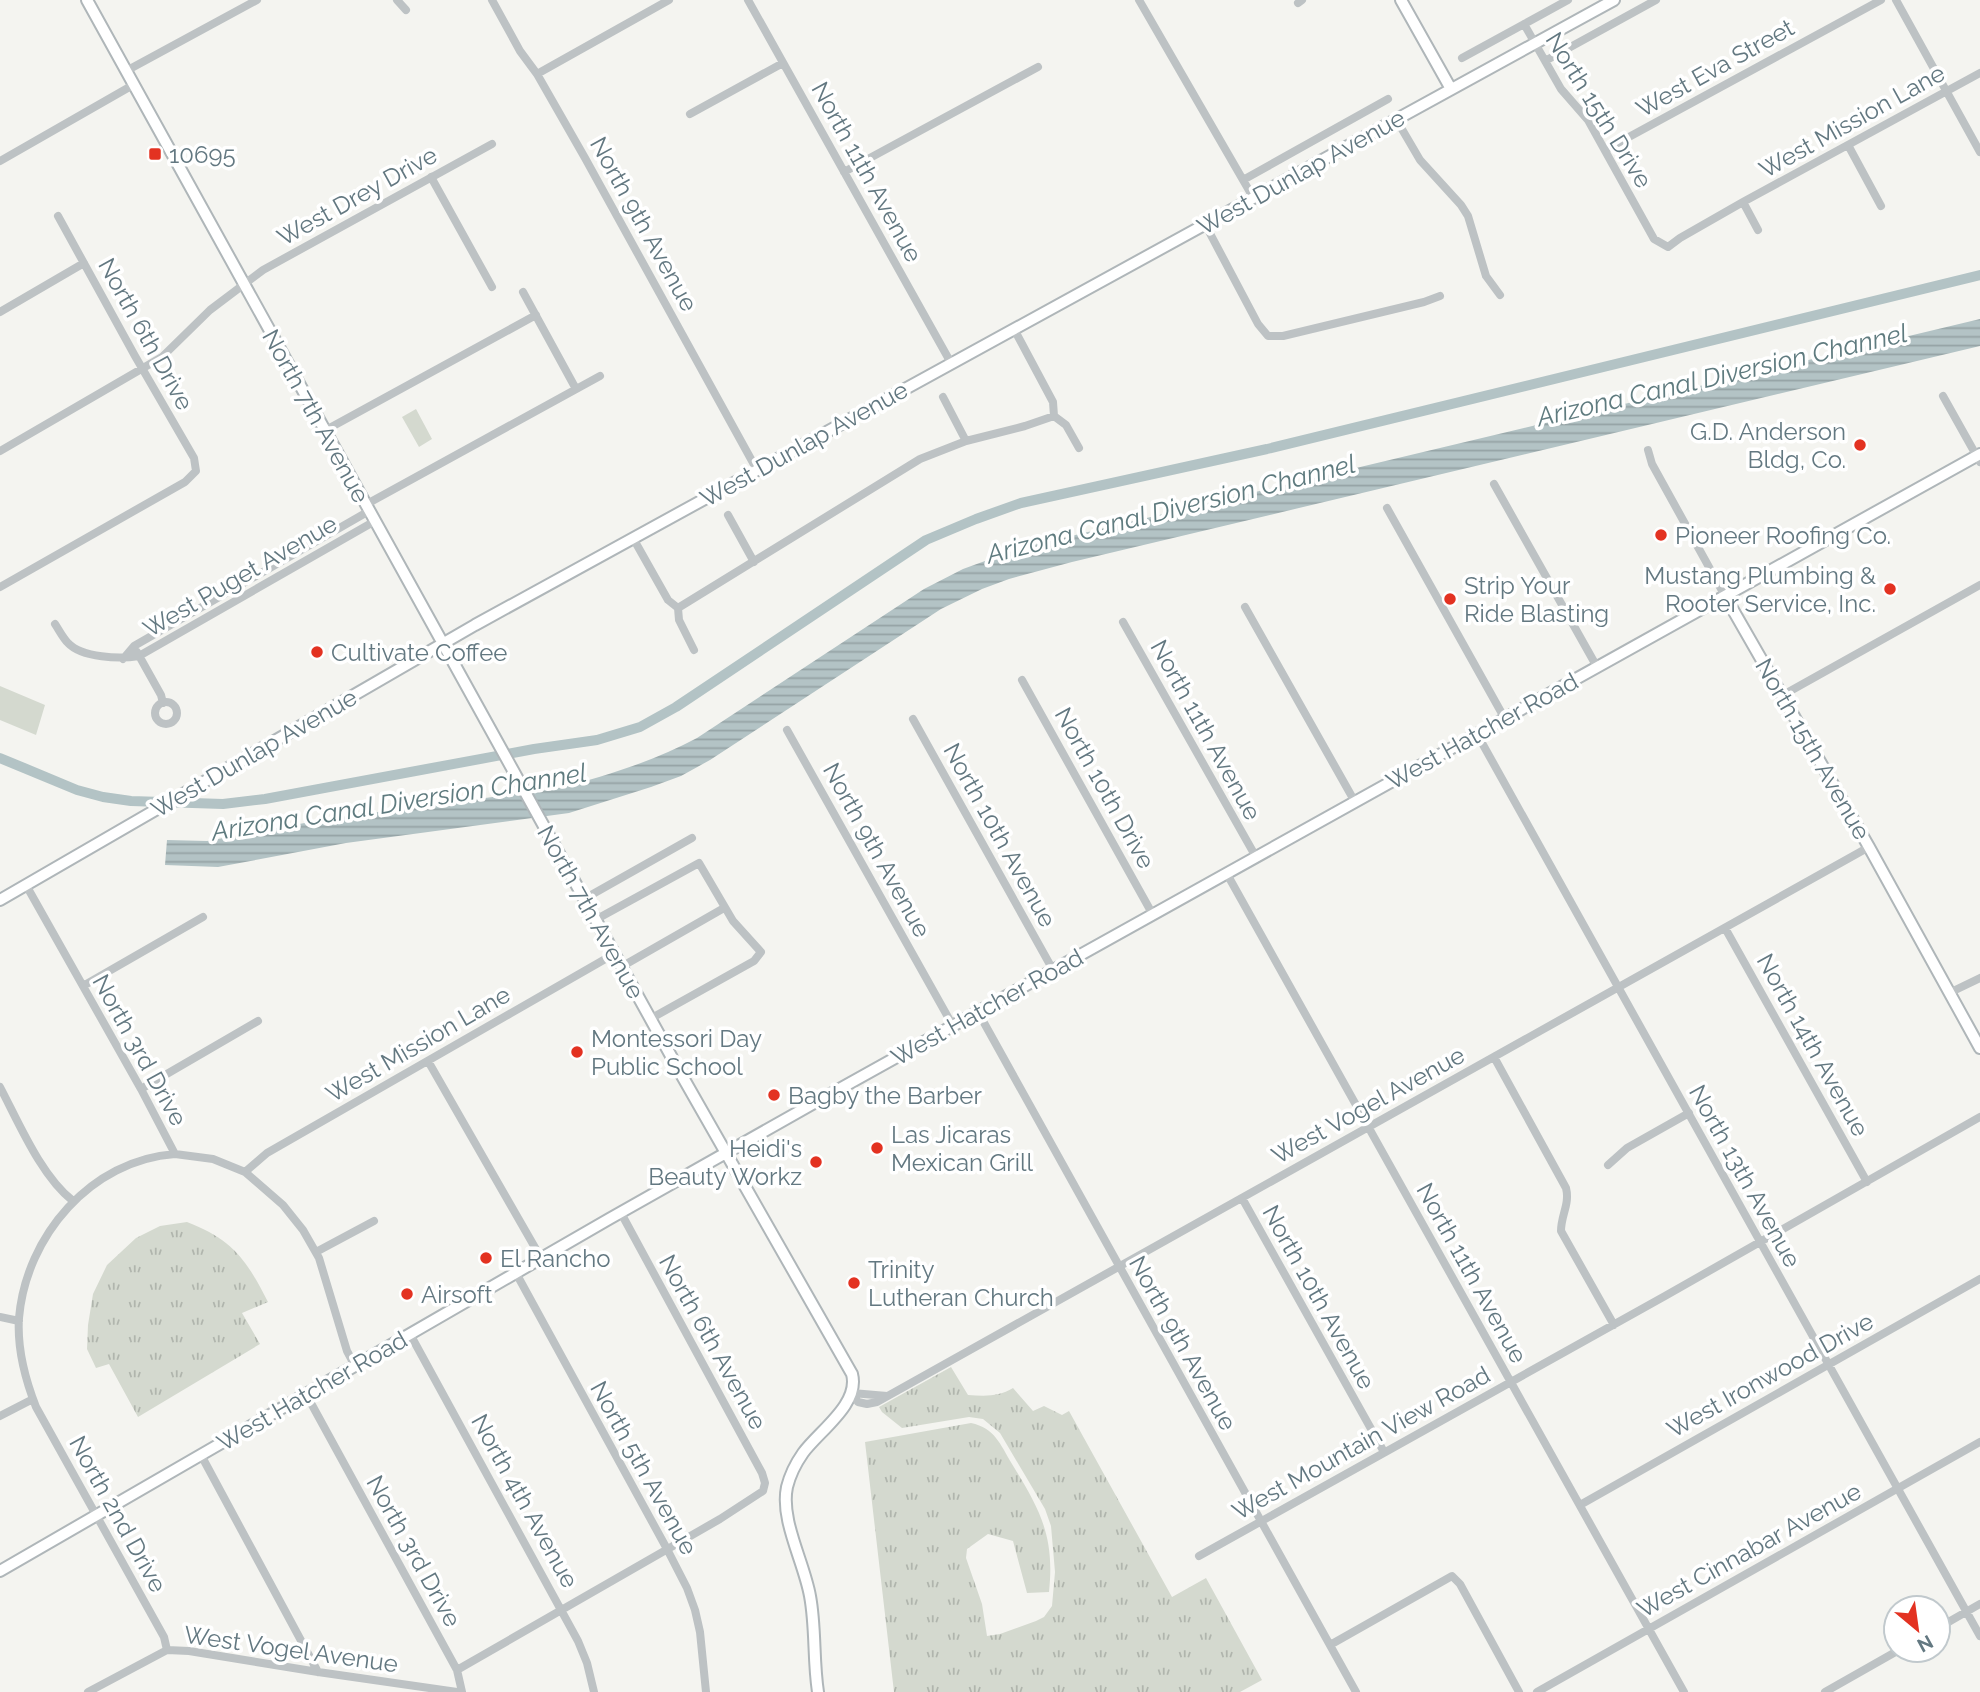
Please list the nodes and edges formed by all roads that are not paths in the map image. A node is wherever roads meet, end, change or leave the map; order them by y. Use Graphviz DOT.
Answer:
graph roads {
  1 [pos="87,0"];
  2 [pos="257,0"];
  3 [pos="397,0"];
  4 [pos="492,0"];
  5 [pos="669,0"];
  6 [pos="748,0"];
  7 [pos="1139,0"];
  8 [pos="1401,0"];
  9 [pos="1568,0"];
  10 [pos="1614,0"];
  11 [pos="1656,0"];
  12 [pos="1881,0"];
  13 [pos="1896,0"];
  14 [pos="406,10"];
  15 [pos="1524,24"];
  16 [pos="1534,43"];
  17 [pos="1462,58"];
  18 [pos="1545,61"];
  19 [pos="783,63"];
  20 [pos="1038,67"];
  21 [pos="126,71"];
  22 [pos="1980,73"];
  23 [pos="537,74"];
  24 [pos="133,85"];
  25 [pos="1451,89"];
  26 [pos="1946,91"];
  27 [pos="1388,99"];
  28 [pos="690,114"];
  29 [pos="1396,119"];
  30 [pos="492,144"];
  31 [pos="1848,145"];
  32 [pos="1605,150"];
  33 [pos="1980,152"];
  34 [pos="0,162"];
  35 [pos="844,172"];
  36 [pos="431,177"];
  37 [pos="1243,180"];
  38 [pos="1254,199"];
  39 [pos="1743,202"];
  40 [pos="1881,206"];
  41 [pos="58,216"];
  42 [pos="1205,224"];
  43 [pos="1758,230"];
  44 [pos="1668,247"];
  45 [pos="84,264"];
  46 [pos="243,285"];
  47 [pos="492,286"];
  48 [pos="523,292"];
  49 [pos="1500,295"];
  50 [pos="1440,296"];
  51 [pos="0,312"];
  52 [pos="536,315"];
  53 [pos="1014,329"];
  54 [pos="951,363"];
  55 [pos="143,369"];
  56 [pos="600,376"];
  57 [pos="576,389"];
  58 [pos="1943,396"];
  59 [pos="943,397"];
  60 [pos="1054,416"];
  61 [pos="324,431"];
  62 [pos="966,440"];
  63 [pos="1079,447"];
  64 [pos="1648,450"];
  65 [pos="0,451"];
  66 [pos="1979,457"];
  67 [pos="757,470"];
  68 [pos="1494,484"];
  69 [pos="367,508"];
  70 [pos="1387,508"];
  71 [pos="728,515"];
  72 [pos="375,522"];
  73 [pos="633,538"];
  74 [pos="754,562"];
  75 [pos="1980,585"];
  76 [pos="0,587"];
  77 [pos="1726,596"];
  78 [pos="206,604"];
  79 [pos="1245,607"];
  80 [pos="678,608"];
  81 [pos="212,615"];
  82 [pos="1123,622"];
  83 [pos="55,624"];
  84 [pos="443,643"];
  85 [pos="134,646"];
  86 [pos="694,650"];
  87 [pos="139,656"];
  88 [pos="123,659"];
  89 [pos="1597,667"];
  90 [pos="1022,680"];
  91 [pos="1783,695"];
  92 [pos="163,703"];
  93 [pos="913,719"];
  94 [pos="1505,719"];
  95 [pos="787,730"];
  96 [pos="1477,734"];
  97 [pos="1355,802"];
  98 [pos="692,838"];
  99 [pos="1869,847"];
  100 [pos="1256,857"];
  101 [pos="1227,874"];
  102 [pos="26,885"];
  103 [pos="584,899"];
  104 [pos="0,900"];
  105 [pos="724,908"];
  106 [pos="1153,915"];
  107 [pos="203,917"];
  108 [pos="595,920"];
  109 [pos="1725,928"];
  110 [pos="614,954"];
  111 [pos="621,967"];
  112 [pos="1054,970"];
  113 [pos="1980,978"];
  114 [pos="83,986"];
  115 [pos="1619,988"];
  116 [pos="1949,993"];
  117 [pos="978,1012"];
  118 [pos="650,1018"];
  119 [pos="258,1021"];
  120 [pos="953,1026"];
  121 [pos="1980,1048"];
  122 [pos="1494,1057"];
  123 [pos="428,1061"];
  124 [pos="0,1087"];
  125 [pos="141,1089"];
  126 [pos="1689,1114"];
  127 [pos="1980,1117"];
  128 [pos="1368,1127"];
  129 [pos="726,1153"];
  130 [pos="175,1154"];
  131 [pos="1608,1165"];
  132 [pos="245,1171"];
  133 [pos="1867,1182"];
  134 [pos="1242,1198"];
  135 [pos="73,1201"];
  136 [pos="621,1213"];
  137 [pos="374,1221"];
  138 [pos="1760,1242"];
  139 [pos="316,1252"];
  140 [pos="541,1258"];
  141 [pos="1118,1266"];
  142 [pos="516,1273"];
  143 [pos="1980,1279"];
  144 [pos="0,1317"];
  145 [pos="19,1321"];
  146 [pos="1614,1325"];
  147 [pos="410,1334"];
  148 [pos="1829,1364"];
  149 [pos="355,1366"];
  150 [pos="1511,1382"];
  151 [pos="852,1393"];
  152 [pos="306,1394"];
  153 [pos="33,1398"];
  154 [pos="0,1416"];
  155 [pos="1980,1442"];
  156 [pos="1384,1452"];
  157 [pos="201,1455"];
  158 [pos="1898,1489"];
  159 [pos="1580,1505"];
  160 [pos="96,1516"];
  161 [pos="1261,1520"];
  162 [pos="667,1549"];
  163 [pos="1199,1556"];
  164 [pos="0,1571"];
  165 [pos="1980,1604"];
  166 [pos="562,1610"];
  167 [pos="1966,1612"];
  168 [pos="1952,1620"];
  169 [pos="1648,1629"];
  170 [pos="1980,1636"];
  171 [pos="1330,1645"];
  172 [pos="167,1650"];
  173 [pos="1882,1660"];
  174 [pos="457,1670"];
  175 [pos="318,1672"];
  176 [pos="88,1692"];
  177 [pos="459,1692"];
  178 [pos="594,1692"];
  179 [pos="706,1692"];
  180 [pos="818,1692"];
  181 [pos="1356,1692"];
  182 [pos="1519,1692"];
  183 [pos="1537,1692"];
  184 [pos="1684,1692"];
  185 [pos="1825,1692"];
  1 -- 21 [label="street, North 7th Avenue"];
  2 -- 21 [label="street"];
  3 -- 14 [label="street"];
  4 -- 23 [label="street, North 9th Avenue"];
  5 -- 23 [label="street"];
  6 -- 19 [label="street, North 11th Avenue"];
  7 -- 37 [label="street"];
  8 -- 25 [label="street"];
  9 -- 15 [label="street"];
  10 -- 16 [label="street, West Dunlap Avenue"];
  11 -- 18 [label="street"];
  12 -- 32 [label="street, West Eva Street"];
  13 -- 26 [label="street"];
  15 -- 16 [label="street, North 15th Drive"];
  15 -- 17 [label="street"];
  16 -- 18 [label="street, North 15th Drive"];
  16 -- 25 [label="street, West Dunlap Avenue"];
  18 -- 32 [label="street, North 15th Drive"];
  19 -- 28 [label="street"];
  19 -- 35 [label="street, North 11th Avenue"];
  20 -- 35 [label="street"];
  21 -- 24 [label="street, North 7th Avenue"];
  22 -- 26 [label="street, West Mission Lane"];
  23 -- 67 [label="street, North 9th Avenue"];
  24 -- 34 [label="street"];
  24 -- 46 [label="street, North 7th Avenue"];
  25 -- 29 [label="street, West Dunlap Avenue"];
  26 -- 31 [label="street, West Mission Lane"];
  26 -- 33 [label="street"];
  27 -- 37 [label="street, West Dunlap Avenue"];
  29 -- 38 [label="street, West Dunlap Avenue"];
  29 -- 49 [label="street"];
  30 -- 36 [label="street, West Drey Drive"];
  31 -- 39 [label="street, West Mission Lane"];
  31 -- 40 [label="street"];
  32 -- 44 [label="street, North 15th Drive"];
  35 -- 54 [label="street, North 11th Avenue"];
  36 -- 46 [label="street, West Drey Drive"];
  36 -- 47 [label="street"];
  37 -- 38 [label="street"];
  38 -- 42 [label="street, West Dunlap Avenue"];
  39 -- 43 [label="street, West Mission Lane"];
  39 -- 44 [label="street, West Mission Lane"];
  41 -- 45 [label="street, North 6th Drive"];
  42 -- 50 [label="street"];
  42 -- 53 [label="street, West Dunlap Avenue"];
  45 -- 51 [label="street"];
  45 -- 55 [label="street, North 6th Drive"];
  46 -- 55 [label="street, West Drey Drive"];
  46 -- 61 [label="street, North 7th Avenue"];
  48 -- 52 [label="street"];
  52 -- 57 [label="street"];
  52 -- 61 [label="street"];
  53 -- 54 [label="street, West Dunlap Avenue"];
  53 -- 60 [label="street"];
  54 -- 67 [label="street, West Dunlap Avenue"];
  55 -- 65 [label="street, West Drey Drive"];
  55 -- 76 [label="street, North 6th Drive"];
  56 -- 57 [label="street, West Puget Avenue"];
  57 -- 69 [label="street, West Puget Avenue"];
  58 -- 66 [label="street"];
  59 -- 62 [label="street"];
  60 -- 62 [label="street"];
  60 -- 63 [label="street"];
  61 -- 69 [label="street, North 7th Avenue"];
  62 -- 74 [label="street"];
  64 -- 77 [label="street, North 15th Avenue"];
  66 -- 77 [label="street, West Hatcher Road"];
  67 -- 73 [label="street, West Dunlap Avenue"];
  68 -- 89 [label="street"];
  69 -- 72 [label="street, North 7th Avenue"];
  69 -- 78 [label="street, West Puget Avenue"];
  70 -- 94 [label="street"];
  71 -- 74 [label="street"];
  72 -- 81 [label="street, West Puget Avenue"];
  72 -- 84 [label="street, North 7th Avenue"];
  73 -- 80 [label="street"];
  73 -- 84 [label="street, West Dunlap Avenue"];
  74 -- 80 [label="street"];
  75 -- 91 [label="street"];
  77 -- 89 [label="street, West Hatcher Road"];
  77 -- 91 [label="street, North 15th Avenue"];
  78 -- 81 [label="street"];
  78 -- 85 [label="street, West Puget Avenue"];
  79 -- 97 [label="street"];
  80 -- 86 [label="street"];
  81 -- 87 [label="street, West Puget Avenue"];
  82 -- 100 [label="street, North 11th Avenue"];
  83 -- 88 [label="street, West Puget Avenue"];
  84 -- 102 [label="street, West Dunlap Avenue"];
  84 -- 103 [label="street, North 7th Avenue"];
  85 -- 87 [label="street"];
  85 -- 88 [label="street, West Puget Avenue"];
  87 -- 88 [label="street, West Puget Avenue"];
  87 -- 92 [label="street"];
  89 -- 94 [label="street, West Hatcher Road"];
  90 -- 106 [label="street, North 10th Drive"];
  91 -- 99 [label="street, North 15th Avenue"];
  93 -- 112 [label="street, North 10th Avenue"];
  94 -- 96 [label="street, West Hatcher Road"];
  95 -- 120 [label="street, North 9th Avenue"];
  96 -- 97 [label="street, West Hatcher Road"];
  96 -- 115 [label="street, North 13th Avenue"];
  97 -- 100 [label="street, West Hatcher Road"];
  98 -- 103 [label="street"];
  99 -- 109 [label="street, West Vogel Avenue"];
  99 -- 116 [label="street, North 15th Avenue"];
  100 -- 101 [label="street, West Hatcher Road"];
  101 -- 106 [label="street, West Hatcher Road"];
  101 -- 128 [label="street, North 11th Avenue"];
  102 -- 104 [label="street, West Dunlap Avenue"];
  102 -- 114 [label="street, North 3rd Drive"];
  103 -- 108 [label="street, North 7th Avenue"];
  105 -- 108 [label="street"];
  105 -- 111 [label="street"];
  105 -- 118 [label="street"];
  106 -- 112 [label="street, West Hatcher Road"];
  107 -- 114 [label="street"];
  108 -- 110 [label="street, North 7th Avenue"];
  109 -- 115 [label="street, West Vogel Avenue"];
  109 -- 133 [label="street, North 14th Avenue"];
  110 -- 111 [label="street, North 7th Avenue"];
  110 -- 123 [label="street, West Mission Lane"];
  111 -- 118 [label="street, North 7th Avenue"];
  112 -- 117 [label="street, West Hatcher Road"];
  113 -- 116 [label="street"];
  114 -- 125 [label="street, North 3rd Drive"];
  115 -- 122 [label="street, West Vogel Avenue"];
  115 -- 126 [label="street, North 13th Avenue"];
  116 -- 121 [label="street, North 15th Avenue"];
  117 -- 120 [label="street, West Hatcher Road"];
  117 -- 141 [label="street, North 9th Avenue"];
  118 -- 129 [label="street, North 7th Avenue"];
  119 -- 125 [label="street"];
  120 -- 129 [label="street, West Hatcher Road"];
  122 -- 128 [label="street, West Vogel Avenue"];
  122 -- 146 [label="street"];
  123 -- 132 [label="street, West Mission Lane"];
  123 -- 140 [label="street"];
  124 -- 135 [label="street"];
  125 -- 130 [label="street, North 3rd Drive"];
  126 -- 131 [label="street"];
  126 -- 138 [label="street, North 13th Avenue"];
  127 -- 133 [label="street, West Mountain View Road"];
  128 -- 134 [label="street, West Vogel Avenue"];
  128 -- 150 [label="street, North 11th Avenue"];
  129 -- 136 [label="street, West Hatcher Road"];
  129 -- 151 [label="street, North 7th Avenue"];
  130 -- 132 [label="street, North 3rd Drive"];
  130 -- 135 [label="street"];
  132 -- 139 [label="street, North 3rd Drive"];
  133 -- 138 [label="street, West Mountain View Road"];
  134 -- 141 [label="street, West Vogel Avenue"];
  134 -- 156 [label="street, North 10th Avenue"];
  135 -- 145 [label="street"];
  136 -- 140 [label="street, West Hatcher Road"];
  136 -- 162 [label="street, North 6th Avenue"];
  137 -- 139 [label="street"];
  138 -- 146 [label="street, West Mountain View Road"];
  138 -- 148 [label="street, North 13th Avenue"];
  139 -- 149 [label="street, North 3rd Drive"];
  140 -- 142 [label="street, West Hatcher Road"];
  141 -- 151 [label="street, West Vogel Avenue"];
  141 -- 161 [label="street, North 9th Avenue"];
  142 -- 147 [label="street, West Hatcher Road"];
  142 -- 162 [label="street, North 5th Avenue"];
  143 -- 148 [label="street, West Ironwood Drive"];
  144 -- 145 [label="street"];
  145 -- 153 [label="street"];
  146 -- 150 [label="street, West Mountain View Road"];
  147 -- 149 [label="street, West Hatcher Road"];
  147 -- 166 [label="street, North 4th Avenue"];
  148 -- 158 [label="street, North 13th Avenue"];
  148 -- 159 [label="street, West Ironwood Drive"];
  149 -- 152 [label="street, West Hatcher Road"];
  150 -- 156 [label="street, West Mountain View Road"];
  150 -- 159 [label="street, North 11th Avenue"];
  151 -- 180 [label="street"];
  152 -- 157 [label="street, West Hatcher Road"];
  152 -- 174 [label="street, North 3rd Drive"];
  153 -- 154 [label="street"];
  153 -- 160 [label="street, North 2nd Drive"];
  155 -- 158 [label="street, West Cinnabar Avenue"];
  156 -- 161 [label="street, West Mountain View Road"];
  157 -- 160 [label="street, West Hatcher Road"];
  157 -- 175 [label="street"];
  158 -- 167 [label="street, North 13th Avenue"];
  158 -- 169 [label="street, West Cinnabar Avenue"];
  159 -- 169 [label="street, North 11th Avenue"];
  160 -- 164 [label="street, West Hatcher Road"];
  160 -- 172 [label="street, North 2nd Drive"];
  161 -- 163 [label="street, West Mountain View Road"];
  161 -- 171 [label="street, North 9th Avenue"];
  162 -- 166 [label="street"];
  162 -- 179 [label="street, North 5th Avenue"];
  165 -- 167 [label="street"];
  166 -- 174 [label="street"];
  166 -- 178 [label="street, North 4th Avenue"];
  167 -- 168 [label="street"];
  167 -- 170 [label="street, North 13th Avenue"];
  169 -- 183 [label="street, West Cinnabar Avenue"];
  169 -- 184 [label="street, North 11th Avenue"];
  171 -- 181 [label="street, North 9th Avenue"];
  171 -- 182 [label="street"];
  172 -- 175 [label="street, West Vogel Avenue"];
  172 -- 176 [label="street, West Vogel Avenue"];
  173 -- 185 [label="street"];
  174 -- 177 [label="street, North 3rd Drive"];
  175 -- 177 [label="street, West Vogel Avenue"];
}
